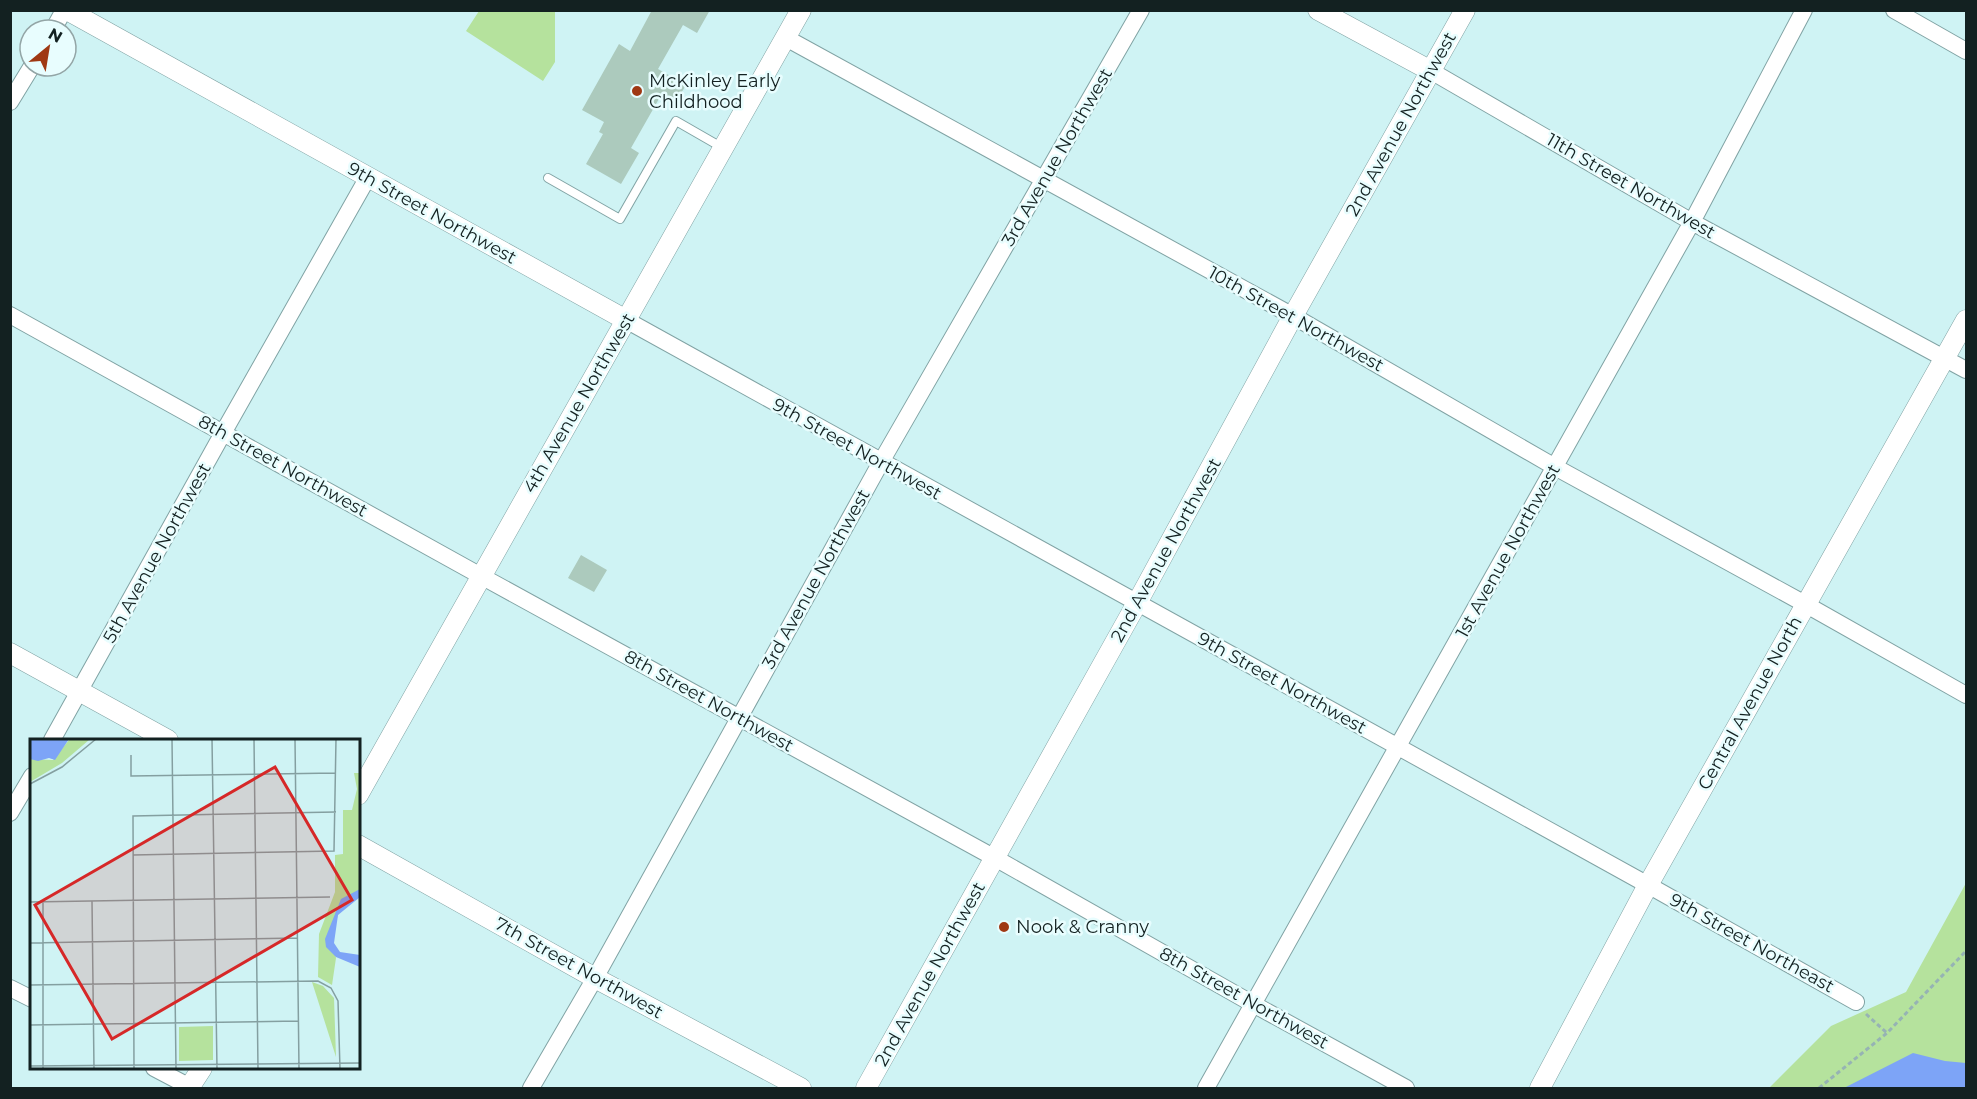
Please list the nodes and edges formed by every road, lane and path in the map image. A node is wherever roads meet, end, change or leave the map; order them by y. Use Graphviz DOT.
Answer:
graph roads {
  1 [pos="65,10"];
  2 [pos="801,10"];
  3 [pos="1141,10"];
  4 [pos="1318,10"];
  5 [pos="1465,10"];
  6 [pos="1804,10"];
  7 [pos="1894,10"];
  8 [pos="786,38"];
  9 [pos="1966,51"];
  10 [pos="1431,71"];
  11 [pos="25,78"];
  12 [pos="10,102"];
  13 [pos="723,148"];
  14 [pos="368,177"];
  15 [pos="548,178"];
  16 [pos="1044,180"];
  17 [pos="1692,222"];
  18 [pos="10,315"];
  19 [pos="1293,316"];
  20 [pos="626,320"];
  21 [pos="1966,320"];
  22 [pos="1945,358"];
  23 [pos="1966,370"];
  24 [pos="223,433"];
  25 [pos="881,462"];
  26 [pos="1555,467"];
  27 [pos="481,576"];
  28 [pos="1137,603"];
  29 [pos="1805,604"];
  30 [pos="10,653"];
  31 [pos="80,692"];
  32 [pos="1966,695"];
  33 [pos="739,717"];
  34 [pos="53,739"];
  35 [pos="164,739"];
  36 [pos="1398,748"];
  37 [pos="30,779"];
  38 [pos="360,791"];
  39 [pos="10,813"];
  40 [pos="360,846"];
  41 [pos="995,858"];
  42 [pos="1648,885"];
  43 [pos="1966,951"];
  44 [pos="596,978"];
  45 [pos="10,988"];
  46 [pos="30,998"];
  47 [pos="1856,1002"];
  48 [pos="1253,1004"];
  49 [pos="1887,1033"];
  50 [pos="156,1069"];
  51 [pos="201,1069"];
  52 [pos="190,1088"];
  53 [pos="531,1089"];
  54 [pos="801,1089"];
  55 [pos="866,1089"];
  56 [pos="1206,1089"];
  57 [pos="1406,1089"];
  58 [pos="1540,1089"];
  59 [pos="1819,1089"];
  1 -- 14 [label="street, 9th Street Northwest"];
  2 -- 8 [label="street, 4th Avenue Northwest"];
  3 -- 16 [label="street, 3rd Avenue Northwest"];
  4 -- 10 [label="street, 11th Street Northwest"];
  5 -- 10 [label="street, 2nd Avenue Northwest"];
  6 -- 17 [label="street, 1st Avenue Northwest"];
  7 -- 9 [label="street"];
  8 -- 13 [label="street, 4th Avenue Northwest"];
  8 -- 16 [label="street, 10th Street Northwest"];
  10 -- 17 [label="street, 11th Street Northwest"];
  10 -- 19 [label="street, 2nd Avenue Northwest"];
  11 -- 12 [label="street"];
  13 -- 15 [label="lane"];
  13 -- 20 [label="street, 4th Avenue Northwest"];
  14 -- 20 [label="street, 9th Street Northwest"];
  14 -- 24 [label="street, 5th Avenue Northwest"];
  16 -- 19 [label="street, 10th Street Northwest"];
  16 -- 25 [label="street, 3rd Avenue Northwest"];
  17 -- 22 [label="street, 11th Street Northwest"];
  17 -- 26 [label="street, 1st Avenue Northwest"];
  18 -- 24 [label="street, 8th Street Northwest"];
  19 -- 26 [label="street, 10th Street Northwest"];
  19 -- 28 [label="street, 2nd Avenue Northwest"];
  20 -- 25 [label="street, 9th Street Northwest"];
  20 -- 27 [label="street, 4th Avenue Northwest"];
  21 -- 22 [label="street, Central Avenue North"];
  22 -- 23 [label="street, 11th Street Northwest"];
  22 -- 29 [label="street, Central Avenue North"];
  24 -- 27 [label="street, 8th Street Northwest"];
  24 -- 31 [label="street, 5th Avenue Northwest"];
  25 -- 28 [label="street, 9th Street Northwest"];
  25 -- 33 [label="street, 3rd Avenue Northwest"];
  26 -- 29 [label="street, 10th Street Northwest"];
  26 -- 36 [label="street, 1st Avenue Northwest"];
  27 -- 33 [label="street, 8th Street Northwest"];
  27 -- 38 [label="street, 4th Avenue Northwest"];
  28 -- 36 [label="street, 9th Street Northwest"];
  28 -- 41 [label="street, 2nd Avenue Northwest"];
  29 -- 32 [label="street, 10th Street Northwest"];
  29 -- 42 [label="street, Central Avenue North"];
  30 -- 31 [label="street"];
  31 -- 34 [label="street, 5th Avenue Northwest"];
  31 -- 35 [label="street"];
  33 -- 41 [label="street, 8th Street Northwest"];
  33 -- 44 [label="street, 3rd Avenue Northwest"];
  36 -- 42 [label="street, 9th Street Northwest"];
  36 -- 48 [label="street, 1st Avenue Northwest"];
  37 -- 39 [label="street"];
  40 -- 44 [label="street, 7th Street Northwest"];
  41 -- 48 [label="street, 8th Street Northwest"];
  41 -- 55 [label="street, 2nd Avenue Northwest"];
  42 -- 47 [label="street, 9th Street Northeast"];
  42 -- 58 [label="street, Central Avenue North"];
  43 -- 49 [label="path"];
  44 -- 53 [label="street, 3rd Avenue Northwest"];
  44 -- 54 [label="street, 7th Street Northwest"];
  45 -- 46 [label="street"];
  47 -- 49 [label="path"];
  48 -- 56 [label="street, 1st Avenue Northwest"];
  48 -- 57 [label="street, 8th Street Northwest"];
  49 -- 59 [label="path"];
  50 -- 52 [label="street"];
  51 -- 52 [label="street"];
}
